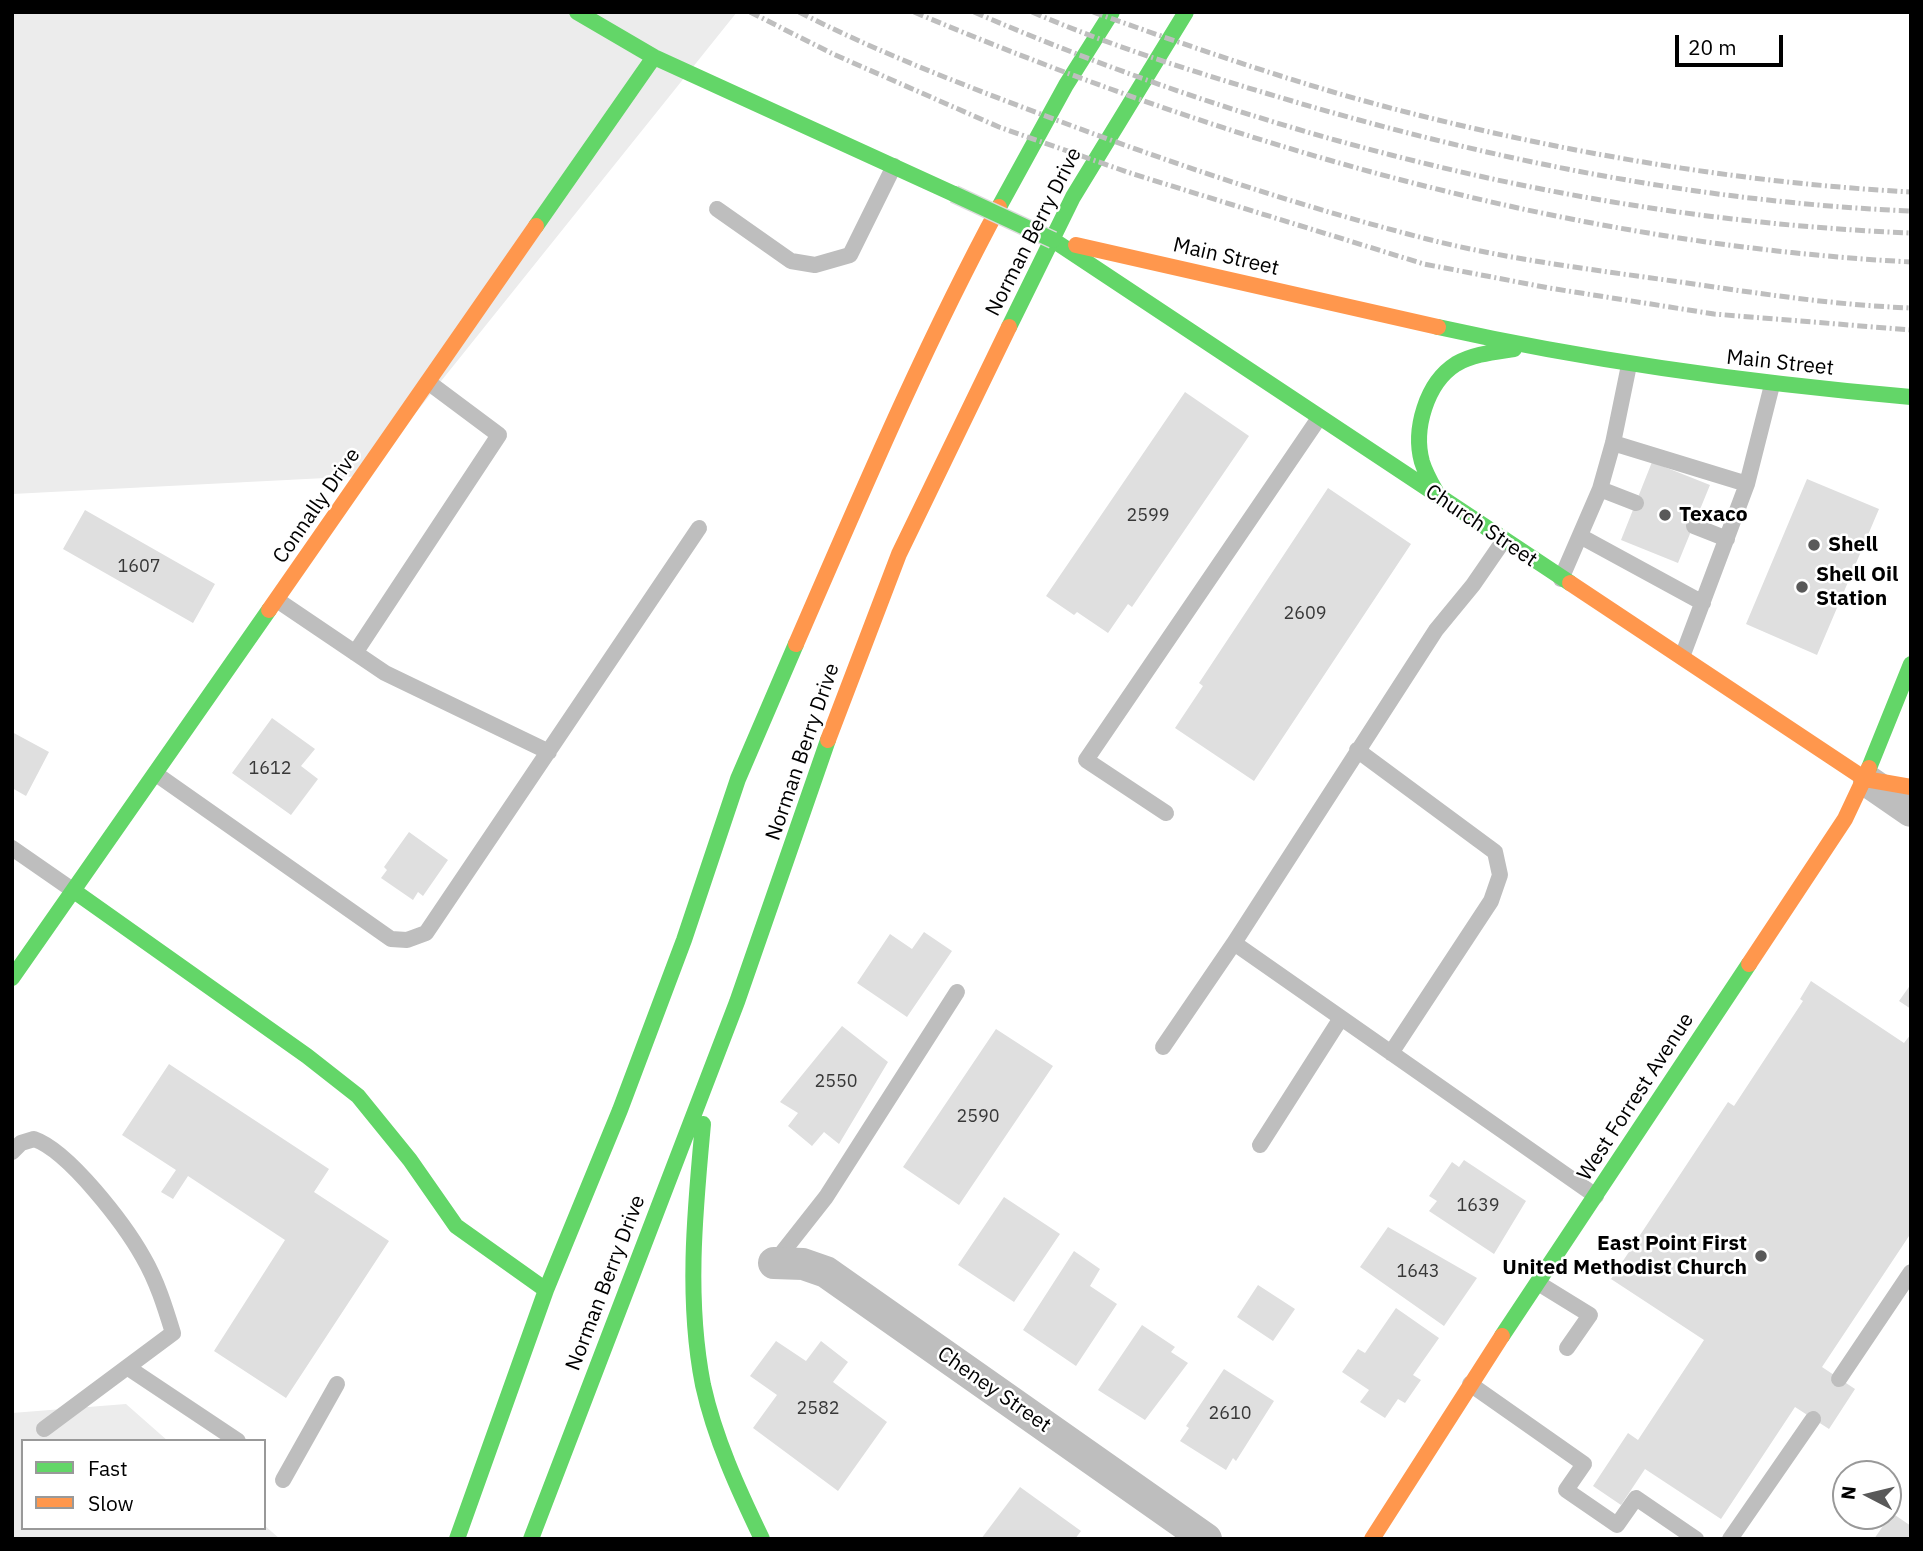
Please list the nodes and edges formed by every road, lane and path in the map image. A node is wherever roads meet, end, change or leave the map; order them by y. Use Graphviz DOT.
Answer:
graph roads {
  1 [pos="577,12"];
  2 [pos="1112,12"];
  3 [pos="1186,12"];
  4 [pos="654,57"];
  5 [pos="894,166"];
  6 [pos="717,209"];
  7 [pos="1053,240"];
  8 [pos="1527,347"];
  9 [pos="1629,365"];
  10 [pos="428,382"];
  11 [pos="1772,385"];
  12 [pos="1911,397"];
  13 [pos="1319,418"];
  14 [pos="1614,443"];
  15 [pos="1747,484"];
  16 [pos="1600,489"];
  17 [pos="1439,497"];
  18 [pos="1636,503"];
  19 [pos="1694,526"];
  20 [pos="699,528"];
  21 [pos="1580,536"];
  22 [pos="1727,539"];
  23 [pos="1504,540"];
  24 [pos="1561,580"];
  25 [pos="277,600"];
  26 [pos="1703,603"];
  27 [pos="355,653"];
  28 [pos="1682,659"];
  29 [pos="1911,664"];
  30 [pos="1357,750"];
  31 [pos="548,752"];
  32 [pos="156,774"];
  33 [pos="1865,779"];
  34 [pos="1911,787"];
  35 [pos="1911,811"];
  36 [pos="1166,813"];
  37 [pos="12,848"];
  38 [pos="74,891"];
  39 [pos="1234,943"];
  40 [pos="12,978"];
  41 [pos="957,992"];
  42 [pos="1341,1018"];
  43 [pos="1163,1047"];
  44 [pos="1391,1054"];
  45 [pos="709,1069"];
  46 [pos="1260,1145"];
  47 [pos="12,1152"];
  48 [pos="1596,1196"];
  49 [pos="774,1263"];
  50 [pos="1911,1272"];
  51 [pos="1538,1283"];
  52 [pos="546,1290"];
  53 [pos="1567,1348"];
  54 [pos="127,1367"];
  55 [pos="1839,1379"];
  56 [pos="337,1384"];
  57 [pos="1470,1384"];
  58 [pos="1813,1419"];
  59 [pos="44,1429"];
  60 [pos="235,1439"];
  61 [pos="283,1480"];
  62 [pos="457,1539"];
  63 [pos="531,1539"];
  64 [pos="762,1539"];
  65 [pos="1206,1539"];
  66 [pos="1372,1539"];
  67 [pos="1696,1539"];
  68 [pos="1730,1539"];
  1 -- 4 [label="main road, Main Street"];
  2 -- 52 [label="main road, Norman Berry Drive"];
  3 -- 45 [label="main road, Norman Berry Drive"];
  4 -- 5 [label="main road, Main Street"];
  4 -- 10 [label="main road, Connally Drive"];
  5 -- 6 [label="lane"];
  5 -- 7 [label="main road, Main Street, bridge"];
  7 -- 8 [label="main road, Main Street"];
  7 -- 13 [label="main road, Church Street"];
  8 -- 9 [label="main road, Main Street"];
  8 -- 17 [label="main road"];
  9 -- 11 [label="main road, Main Street"];
  9 -- 14 [label="lane"];
  10 -- 25 [label="main road, Connally Drive"];
  10 -- 27 [label="lane"];
  11 -- 12 [label="main road, Main Street"];
  11 -- 15 [label="lane"];
  13 -- 17 [label="main road, Church Street"];
  13 -- 36 [label="lane"];
  14 -- 15 [label="lane"];
  14 -- 16 [label="lane"];
  15 -- 22 [label="lane"];
  16 -- 18 [label="lane"];
  16 -- 21 [label="lane"];
  17 -- 23 [label="main road, Church Street"];
  19 -- 22 [label="lane"];
  20 -- 31 [label="lane"];
  21 -- 24 [label="lane"];
  21 -- 26 [label="lane"];
  22 -- 26 [label="lane"];
  23 -- 24 [label="main road, Church Street"];
  23 -- 30 [label="lane"];
  24 -- 28 [label="main road, Church Street"];
  25 -- 27 [label="lane"];
  25 -- 32 [label="main road, Connally Drive"];
  26 -- 28 [label="lane"];
  27 -- 31 [label="lane"];
  28 -- 33 [label="main road, Church Street"];
  29 -- 33 [label="main road, West Forrest Avenue"];
  30 -- 39 [label="lane"];
  30 -- 44 [label="lane"];
  31 -- 32 [label="lane"];
  32 -- 38 [label="main road, Connally Drive"];
  33 -- 34 [label="main road"];
  33 -- 35 [label="street, Church Street"];
  33 -- 48 [label="main road, West Forrest Avenue"];
  37 -- 38 [label="lane"];
  38 -- 40 [label="main road, Connally Drive"];
  38 -- 52 [label="main road"];
  39 -- 42 [label="lane"];
  39 -- 43 [label="lane"];
  41 -- 49 [label="lane"];
  42 -- 44 [label="lane"];
  42 -- 46 [label="lane"];
  44 -- 48 [label="lane"];
  45 -- 63 [label="main road, Norman Berry Drive"];
  45 -- 64 [label="main road"];
  47 -- 54 [label="lane"];
  48 -- 51 [label="main road, West Forrest Avenue"];
  49 -- 65 [label="street, Cheney Street"];
  50 -- 55 [label="lane"];
  51 -- 53 [label="lane"];
  51 -- 57 [label="main road, West Forrest Avenue"];
  52 -- 62 [label="main road, Norman Berry Drive"];
  54 -- 59 [label="lane"];
  54 -- 60 [label="lane"];
  56 -- 61 [label="lane"];
  57 -- 66 [label="main road, West Forrest Avenue"];
  57 -- 67 [label="lane"];
  58 -- 68 [label="lane"];
}
